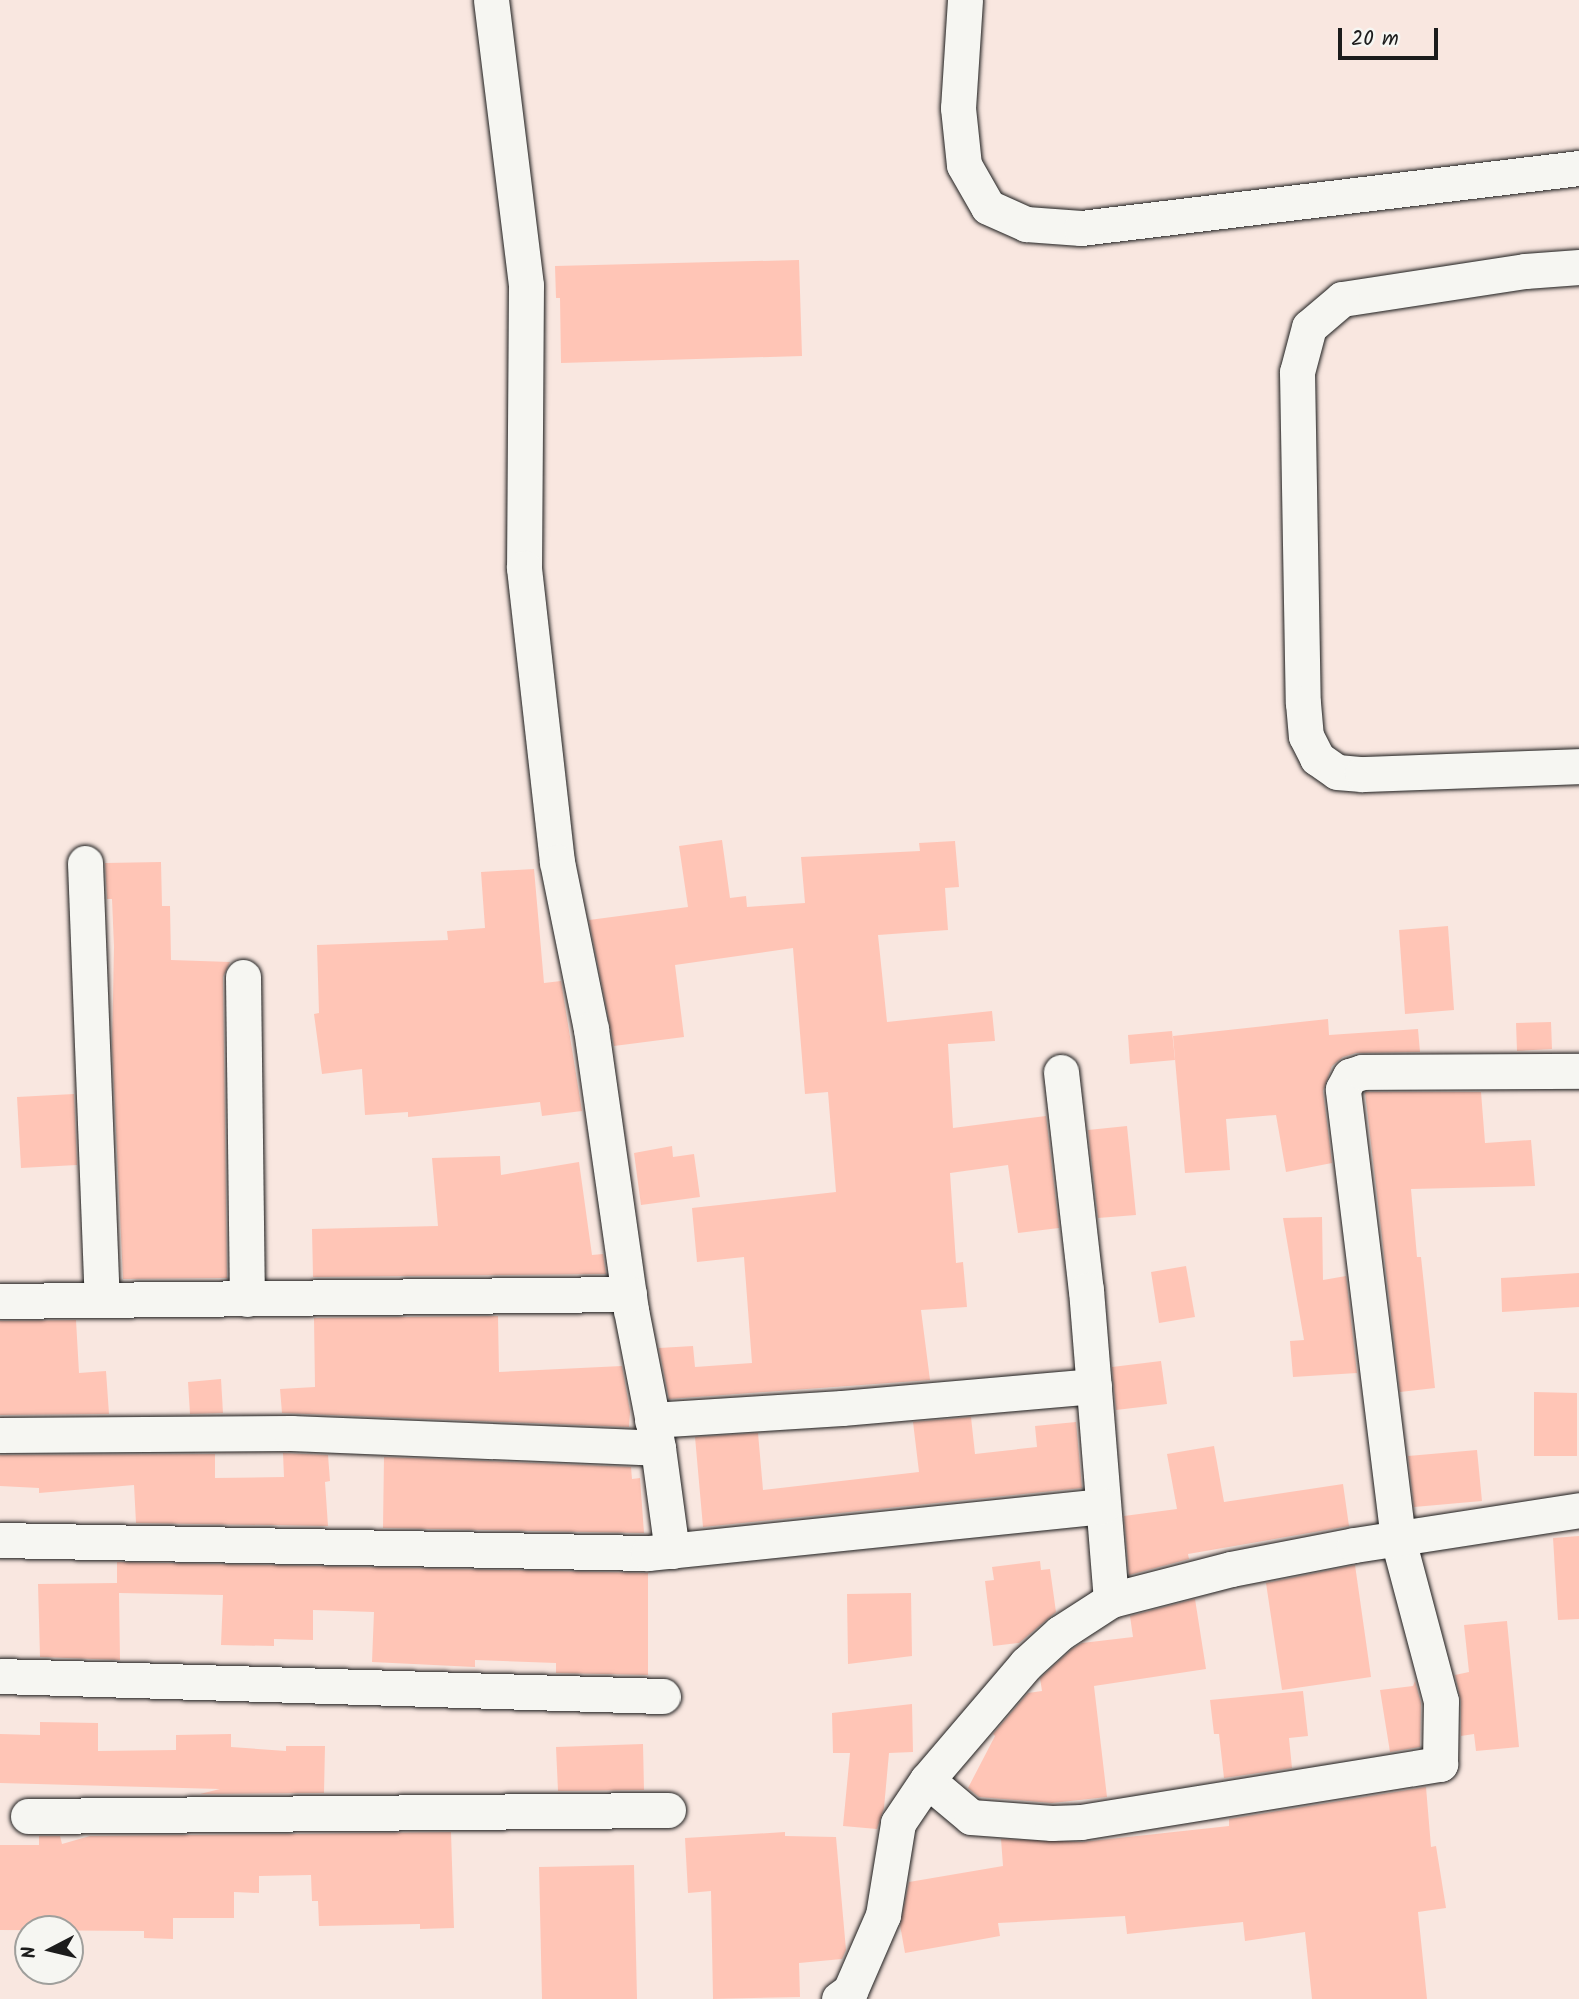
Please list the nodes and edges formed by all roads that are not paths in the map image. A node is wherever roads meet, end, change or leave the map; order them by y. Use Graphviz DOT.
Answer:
graph roads {
  1 [pos="491,0"];
  2 [pos="965,0"];
  3 [pos="1579,168"];
  4 [pos="1579,267"];
  5 [pos="1579,766"];
  6 [pos="85,863"];
  7 [pos="243,977"];
  8 [pos="1579,1071"];
  9 [pos="1061,1072"];
  10 [pos="629,1294"];
  11 [pos="247,1299"];
  12 [pos="102,1300"];
  13 [pos="0,1301"];
  14 [pos="1094,1386"];
  15 [pos="655,1434"];
  16 [pos="0,1435"];
  17 [pos="1103,1506"];
  18 [pos="1579,1510"];
  19 [pos="1398,1539"];
  20 [pos="0,1540"];
  21 [pos="672,1551"];
  22 [pos="1111,1600"];
  23 [pos="0,1675"];
  24 [pos="663,1696"];
  25 [pos="927,1780"];
  26 [pos="668,1810"];
  27 [pos="28,1816"];
  28 [pos="839,1999"];
  1 -- 10 [label="street"];
  2 -- 3 [label="street"];
  4 -- 5 [label="street"];
  6 -- 12 [label="street"];
  7 -- 11 [label="street"];
  8 -- 19 [label="street"];
  9 -- 14 [label="street"];
  10 -- 11 [label="street"];
  10 -- 15 [label="street"];
  11 -- 12 [label="street"];
  12 -- 13 [label="street"];
  14 -- 15 [label="street"];
  14 -- 17 [label="street"];
  15 -- 16 [label="street"];
  15 -- 21 [label="street"];
  17 -- 21 [label="street"];
  17 -- 22 [label="street"];
  18 -- 19 [label="street"];
  19 -- 22 [label="street"];
  19 -- 25 [label="street"];
  20 -- 21 [label="street"];
  22 -- 25 [label="street"];
  23 -- 24 [label="street"];
  25 -- 28 [label="street"];
  26 -- 27 [label="street"];
}
